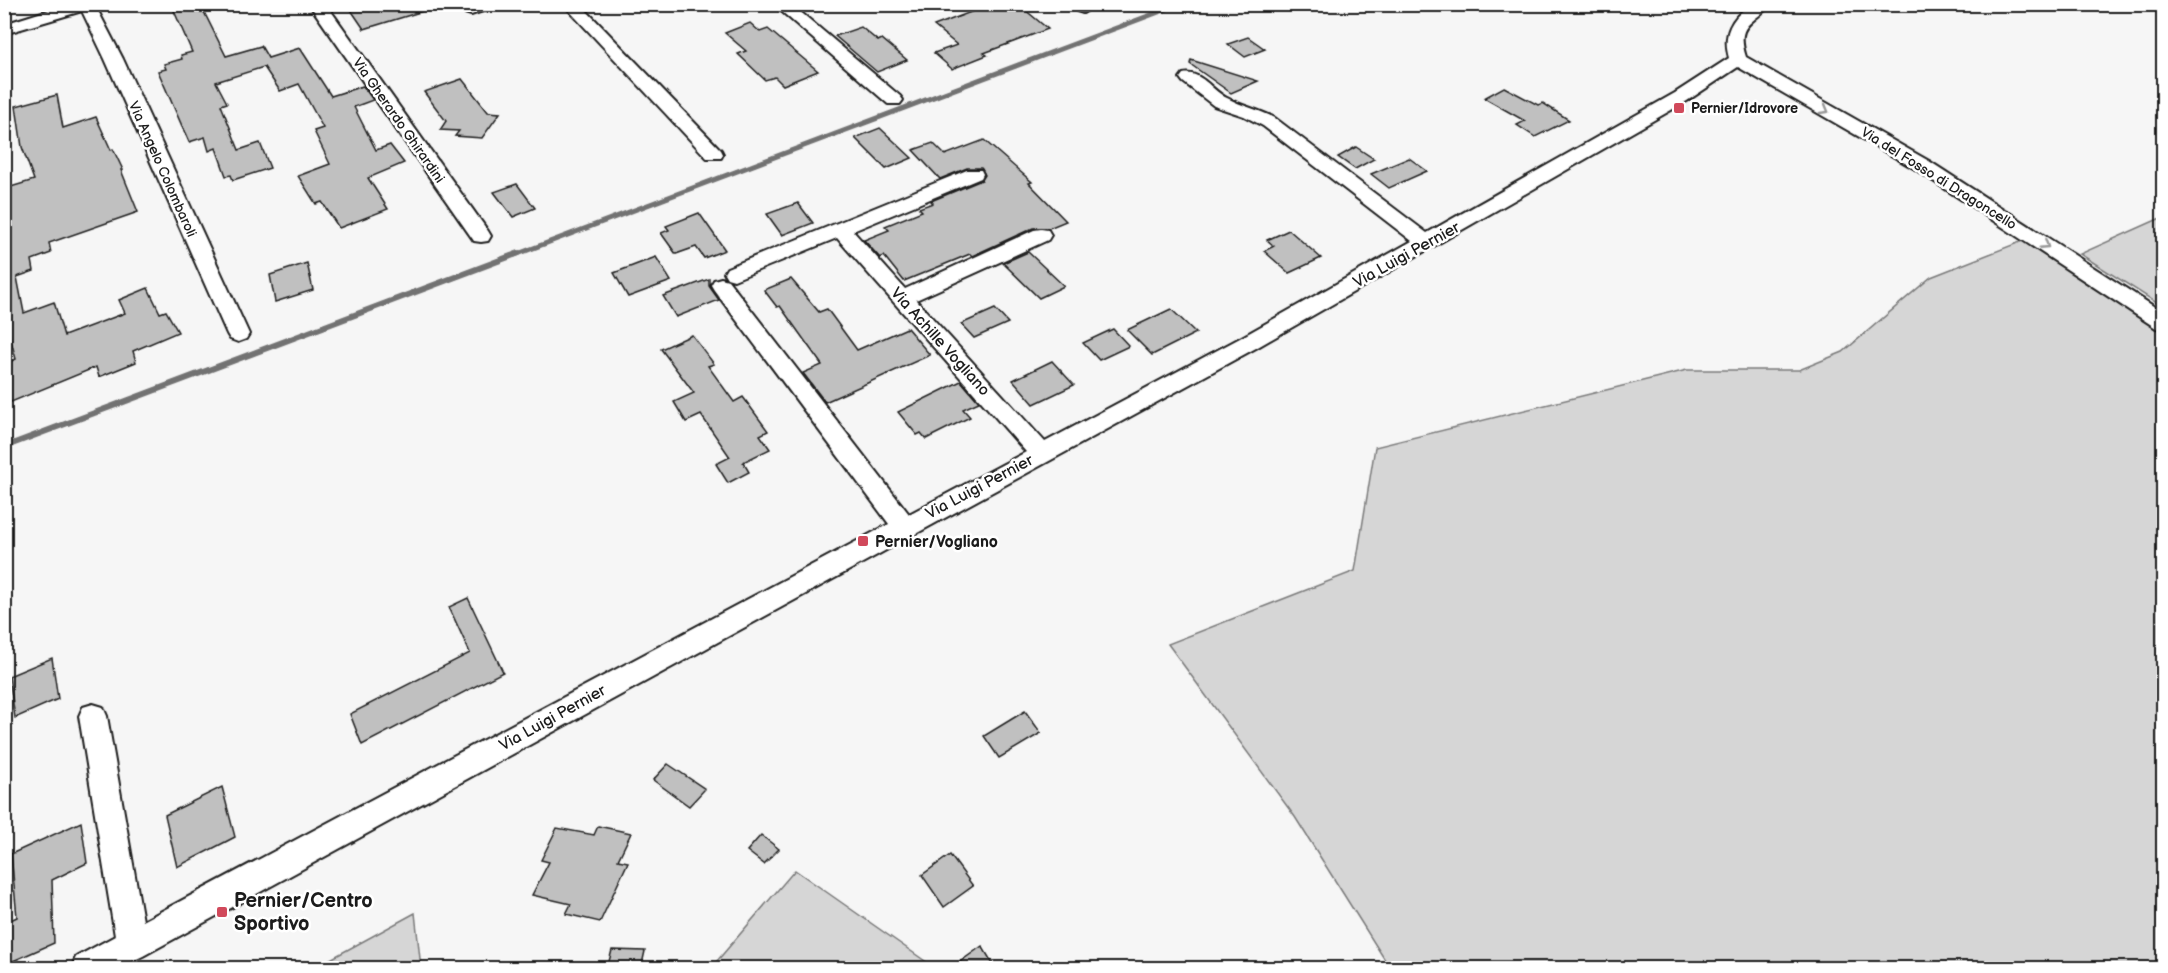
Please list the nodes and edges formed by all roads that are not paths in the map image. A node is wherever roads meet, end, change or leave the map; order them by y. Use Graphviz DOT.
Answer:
graph roads {
  1 [pos="317,4"];
  2 [pos="467,4"];
  3 [pos="489,4"];
  4 [pos="571,4"];
  5 [pos="781,4"];
  6 [pos="1763,4"];
  7 [pos="87,5"];
  8 [pos="4,28"];
  9 [pos="1738,60"];
  10 [pos="1189,78"];
  11 [pos="894,100"];
  12 [pos="714,154"];
  13 [pos="974,174"];
  14 [pos="840,229"];
  15 [pos="1041,235"];
  16 [pos="481,236"];
  17 [pos="1428,243"];
  18 [pos="903,298"];
  19 [pos="2163,323"];
  20 [pos="238,334"];
  21 [pos="1041,453"];
  22 [pos="904,526"];
  23 [pos="93,716"];
  24 [pos="132,945"];
  25 [pos="87,969"];
  1 -- 16 [label="street, Via Gherardo Ghirardini"];
  2 -- 3 [label="street"];
  4 -- 12 [label="street"];
  5 -- 11 [label="street"];
  6 -- 9 [label="street"];
  7 -- 8 [label="street"];
  7 -- 20 [label="street, Via Angelo Colombaroli"];
  9 -- 17 [label="street, Via Luigi Pernier"];
  9 -- 19 [label="street, Via del Fosso di Dragoncello, one-way"];
  10 -- 17 [label="street"];
  13 -- 14 [label="street"];
  14 -- 18 [label="street, Via Achille Vogliano"];
  14 -- 22 [label="street"];
  15 -- 18 [label="street"];
  17 -- 21 [label="street, Via Luigi Pernier"];
  18 -- 21 [label="street, Via Achille Vogliano"];
  21 -- 22 [label="street, Via Luigi Pernier"];
  22 -- 24 [label="street, Via Luigi Pernier"];
  23 -- 24 [label="street"];
  24 -- 25 [label="street, Via Luigi Pernier"];
}
